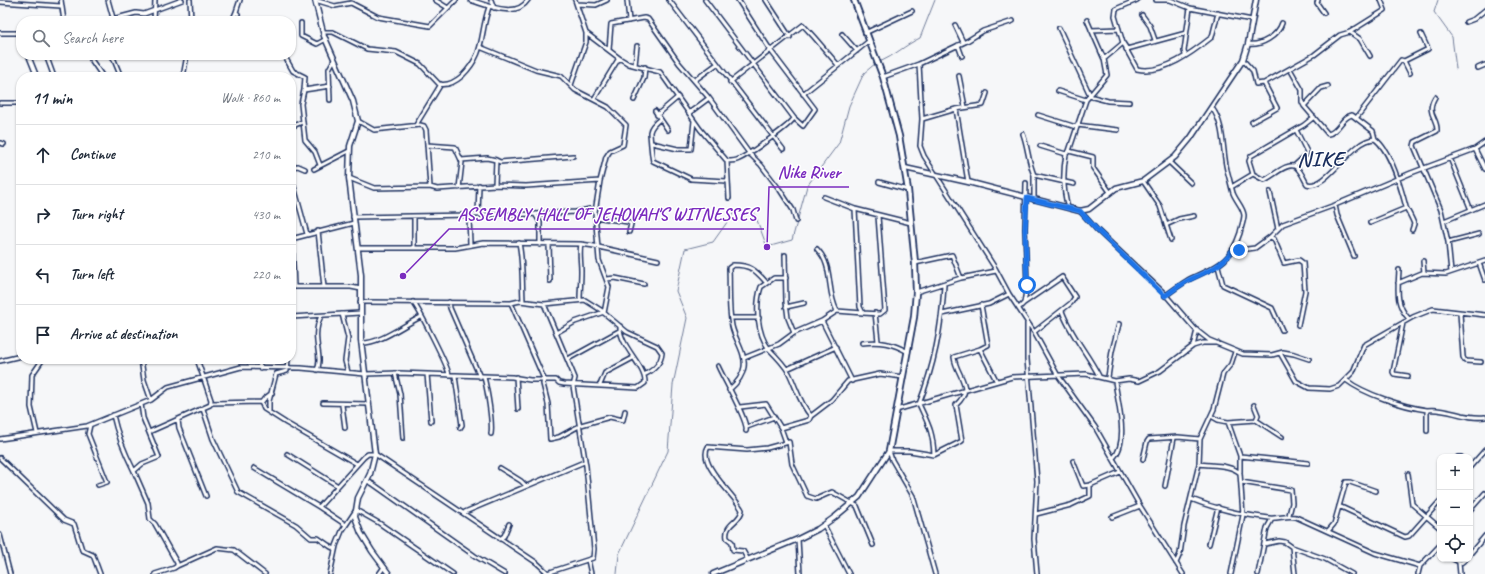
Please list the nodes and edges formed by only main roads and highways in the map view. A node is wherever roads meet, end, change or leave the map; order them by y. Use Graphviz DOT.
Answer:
graph roads {
  1 [pos="854,0"];
  2 [pos="889,451"];
  1 -- 2 [label="main road"];
}
